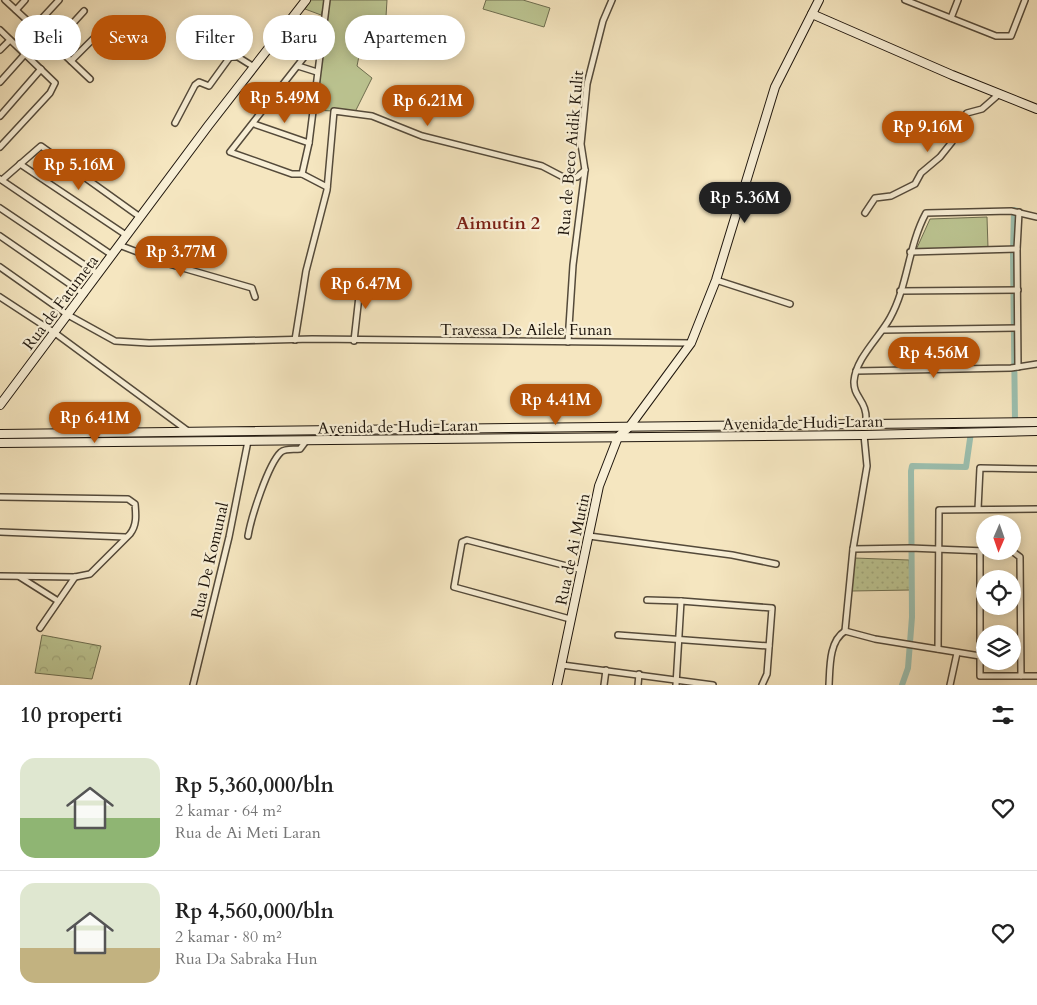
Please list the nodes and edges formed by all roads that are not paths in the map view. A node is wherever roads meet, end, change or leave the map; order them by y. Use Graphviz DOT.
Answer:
graph roads {
  1 [pos="5,0"];
  2 [pos="25,0"];
  3 [pos="59,0"];
  4 [pos="306,0"];
  5 [pos="327,0"];
  6 [pos="612,0"];
  7 [pos="819,0"];
  8 [pos="905,0"];
  9 [pos="958,0"];
  10 [pos="1025,0"];
  11 [pos="16,10"];
  12 [pos="84,11"];
  13 [pos="812,14"];
  14 [pos="21,15"];
  15 [pos="45,15"];
  16 [pos="80,15"];
  17 [pos="325,15"];
  18 [pos="951,18"];
  19 [pos="0,30"];
  20 [pos="10,40"];
  21 [pos="91,41"];
  22 [pos="15,45"];
  23 [pos="0,50"];
  24 [pos="20,60"];
  25 [pos="31,60"];
  26 [pos="303,60"];
  27 [pos="319,60"];
  28 [pos="71,61"];
  29 [pos="298,66"];
  30 [pos="254,67"];
  31 [pos="41,69"];
  32 [pos="317,72"];
  33 [pos="90,79"];
  34 [pos="0,82"];
  35 [pos="998,95"];
  36 [pos="274,97"];
  37 [pos="1037,109"];
  38 [pos="312,110"];
  39 [pos="0,116"];
  40 [pos="175,123"];
  41 [pos="254,124"];
  42 [pos="309,143"];
  43 [pos="0,147"];
  44 [pos="20,164"];
  45 [pos="585,170"];
  46 [pos="302,174"];
  47 [pos="1,179"];
  48 [pos="327,187"];
  49 [pos="0,208"];
  50 [pos="1019,212"];
  51 [pos="865,214"];
  52 [pos="140,217"];
  53 [pos="1037,217"];
  54 [pos="126,235"];
  55 [pos="0,236"];
  56 [pos="119,245"];
  57 [pos="1017,249"];
  58 [pos="910,252"];
  59 [pos="112,255"];
  60 [pos="0,267"];
  61 [pos="98,274"];
  62 [pos="361,278"];
  63 [pos="716,280"];
  64 [pos="1018,290"];
  65 [pos="900,291"];
  66 [pos="84,294"];
  67 [pos="0,297"];
  68 [pos="255,297"];
  69 [pos="790,304"];
  70 [pos="68,315"];
  71 [pos="1017,328"];
  72 [pos="883,330"];
  73 [pos="55,333"];
  74 [pos="295,340"];
  75 [pos="354,340"];
  76 [pos="568,342"];
  77 [pos="692,343"];
  78 [pos="1037,364"];
  79 [pos="1018,367"];
  80 [pos="856,371"];
  81 [pos="0,405"];
  82 [pos="1037,422"];
  83 [pos="866,423"];
  84 [pos="630,426"];
  85 [pos="1037,431"];
  86 [pos="189,432"];
  87 [pos="0,434"];
  88 [pos="864,435"];
  89 [pos="618,437"];
  90 [pos="248,441"];
  91 [pos="306,441"];
  92 [pos="0,442"];
  93 [pos="1037,469"];
  94 [pos="0,497"];
  95 [pos="978,509"];
  96 [pos="1037,509"];
  97 [pos="0,532"];
  98 [pos="248,536"];
  99 [pos="590,536"];
  100 [pos="125,537"];
  101 [pos="853,550"];
  102 [pos="940,550"];
  103 [pos="976,551"];
  104 [pos="982,560"];
  105 [pos="1020,560"];
  106 [pos="776,564"];
  107 [pos="583,570"];
  108 [pos="0,576"];
  109 [pos="20,576"];
  110 [pos="76,577"];
  111 [pos="647,600"];
  112 [pos="58,601"];
  113 [pos="681,601"];
  114 [pos="570,619"];
  115 [pos="981,625"];
  116 [pos="40,628"];
  117 [pos="845,631"];
  118 [pos="618,635"];
  119 [pos="679,640"];
  120 [pos="769,646"];
  121 [pos="938,648"];
  122 [pos="957,653"];
  123 [pos="976,655"];
  124 [pos="562,665"];
  125 [pos="606,670"];
  126 [pos="980,670"];
  127 [pos="639,674"];
  128 [pos="1021,676"];
  129 [pos="1037,676"];
  130 [pos="990,677"];
  131 [pos="676,682"];
  132 [pos="193,685"];
  133 [pos="557,685"];
  134 [pos="604,685"];
  135 [pos="638,685"];
  136 [pos="713,685"];
  137 [pos="762,685"];
  138 [pos="828,685"];
  139 [pos="950,685"];
  140 [pos="990,685"];
  1 -- 11 [label="street"];
  2 -- 11 [label="street"];
  3 -- 15 [label="street"];
  4 -- 30 [label="main road, Rua de Fatumeta"];
  5 -- 17 [label="street"];
  6 -- 45 [label="street, Rua de Beco Aidik Kulit"];
  7 -- 13 [label="main road, Rua de Ai Mutin"];
  8 -- 18 [label="street"];
  9 -- 18 [label="street"];
  10 -- 18 [label="street"];
  11 -- 14 [label="street"];
  12 -- 16 [label="street"];
  13 -- 35 [label="main road"];
  13 -- 63 [label="main road, Rua de Ai Mutin"];
  19 -- 20 [label="street"];
  20 -- 22 [label="street"];
  20 -- 23 [label="street"];
  21 -- 28 [label="street"];
  24 -- 34 [label="street"];
  25 -- 31 [label="street"];
  26 -- 29 [label="street"];
  27 -- 32 [label="street"];
  28 -- 33 [label="street"];
  29 -- 32 [label="street"];
  29 -- 36 [label="street"];
  30 -- 40 [label="street"];
  30 -- 52 [label="main road, Rua de Fatumeta"];
  31 -- 39 [label="street"];
  31 -- 43 [label="street"];
  32 -- 38 [label="street"];
  35 -- 37 [label="main road"];
  35 -- 51 [label="street"];
  36 -- 38 [label="street"];
  36 -- 41 [label="street"];
  38 -- 42 [label="street"];
  41 -- 42 [label="street"];
  41 -- 46 [label="street"];
  42 -- 46 [label="street"];
  44 -- 47 [label="street"];
  44 -- 52 [label="street"];
  44 -- 54 [label="street"];
  45 -- 48 [label="street"];
  45 -- 76 [label="street, Rua de Beco Aidik Kulit"];
  46 -- 48 [label="street"];
  47 -- 59 [label="street"];
  48 -- 74 [label="street"];
  49 -- 61 [label="street"];
  50 -- 53 [label="street"];
  50 -- 57 [label="street"];
  50 -- 58 [label="street"];
  52 -- 54 [label="main road, Rua de Fatumeta"];
  54 -- 56 [label="main road, Rua de Fatumeta"];
  55 -- 66 [label="street"];
  56 -- 59 [label="main road, Rua de Fatumeta"];
  56 -- 68 [label="street"];
  57 -- 58 [label="street"];
  57 -- 64 [label="street"];
  58 -- 65 [label="street"];
  59 -- 61 [label="main road, Rua de Fatumeta"];
  60 -- 70 [label="street, Travessa De Ailele Funan"];
  61 -- 66 [label="main road, Rua de Fatumeta"];
  62 -- 75 [label="street"];
  63 -- 69 [label="street"];
  63 -- 77 [label="main road, Rua de Ai Mutin"];
  64 -- 65 [label="street"];
  64 -- 71 [label="street"];
  65 -- 72 [label="street"];
  66 -- 70 [label="main road, Rua de Fatumeta"];
  67 -- 73 [label="street"];
  70 -- 73 [label="main road, Rua de Fatumeta"];
  70 -- 74 [label="street, Travessa De Ailele Funan"];
  71 -- 72 [label="street"];
  71 -- 79 [label="street"];
  72 -- 80 [label="street"];
  73 -- 81 [label="main road, Rua de Fatumeta"];
  73 -- 86 [label="street"];
  74 -- 75 [label="street, Travessa De Ailele Funan"];
  75 -- 76 [label="street, Travessa De Ailele Funan"];
  76 -- 77 [label="street, Travessa De Ailele Funan"];
  77 -- 84 [label="main road, Rua de Ai Mutin"];
  78 -- 79 [label="street"];
  79 -- 80 [label="street"];
  80 -- 83 [label="street"];
  82 -- 83 [label="main road"];
  83 -- 84 [label="main road"];
  84 -- 86 [label="main road"];
  84 -- 89 [label="main road, Rua de Ai Mutin"];
  85 -- 88 [label="main road, Avenida de Hudi-Laran"];
  86 -- 87 [label="main road"];
  88 -- 89 [label="main road, Avenida de Hudi-Laran"];
  88 -- 101 [label="street"];
  89 -- 91 [label="main road, Avenida de Hudi-Laran"];
  89 -- 99 [label="main road, Rua de Ai Mutin"];
  90 -- 91 [label="main road, Avenida de Hudi-Laran"];
  90 -- 92 [label="main road, Avenida de Hudi-Laran"];
  90 -- 132 [label="street, Rua De Komunal"];
  91 -- 98 [label="street"];
  93 -- 95 [label="street"];
  94 -- 100 [label="street"];
  95 -- 96 [label="street"];
  95 -- 102 [label="street"];
  97 -- 100 [label="street"];
  99 -- 106 [label="street"];
  99 -- 107 [label="main road, Rua de Ai Mutin"];
  100 -- 110 [label="street"];
  101 -- 102 [label="street"];
  101 -- 117 [label="street"];
  102 -- 103 [label="street"];
  102 -- 121 [label="street"];
  104 -- 115 [label="street"];
  105 -- 128 [label="street"];
  107 -- 114 [label="main road, Rua de Ai Mutin"];
  107 -- 114 [label="street"];
  108 -- 109 [label="street"];
  109 -- 110 [label="street"];
  109 -- 112 [label="street"];
  110 -- 112 [label="street"];
  111 -- 113 [label="street"];
  112 -- 116 [label="street"];
  113 -- 119 [label="street"];
  113 -- 120 [label="street"];
  114 -- 124 [label="main road, Rua de Ai Mutin"];
  117 -- 121 [label="street"];
  117 -- 138 [label="street"];
  118 -- 119 [label="street"];
  119 -- 120 [label="street"];
  119 -- 131 [label="street"];
  120 -- 137 [label="street"];
  121 -- 122 [label="street"];
  122 -- 123 [label="street"];
  122 -- 139 [label="street"];
  124 -- 125 [label="street"];
  124 -- 133 [label="main road, Rua de Ai Mutin"];
  125 -- 127 [label="street"];
  125 -- 134 [label="street"];
  126 -- 130 [label="street"];
  127 -- 131 [label="street"];
  127 -- 135 [label="street"];
  128 -- 129 [label="street"];
  128 -- 130 [label="street"];
  130 -- 140 [label="street"];
  131 -- 136 [label="street"];
}
